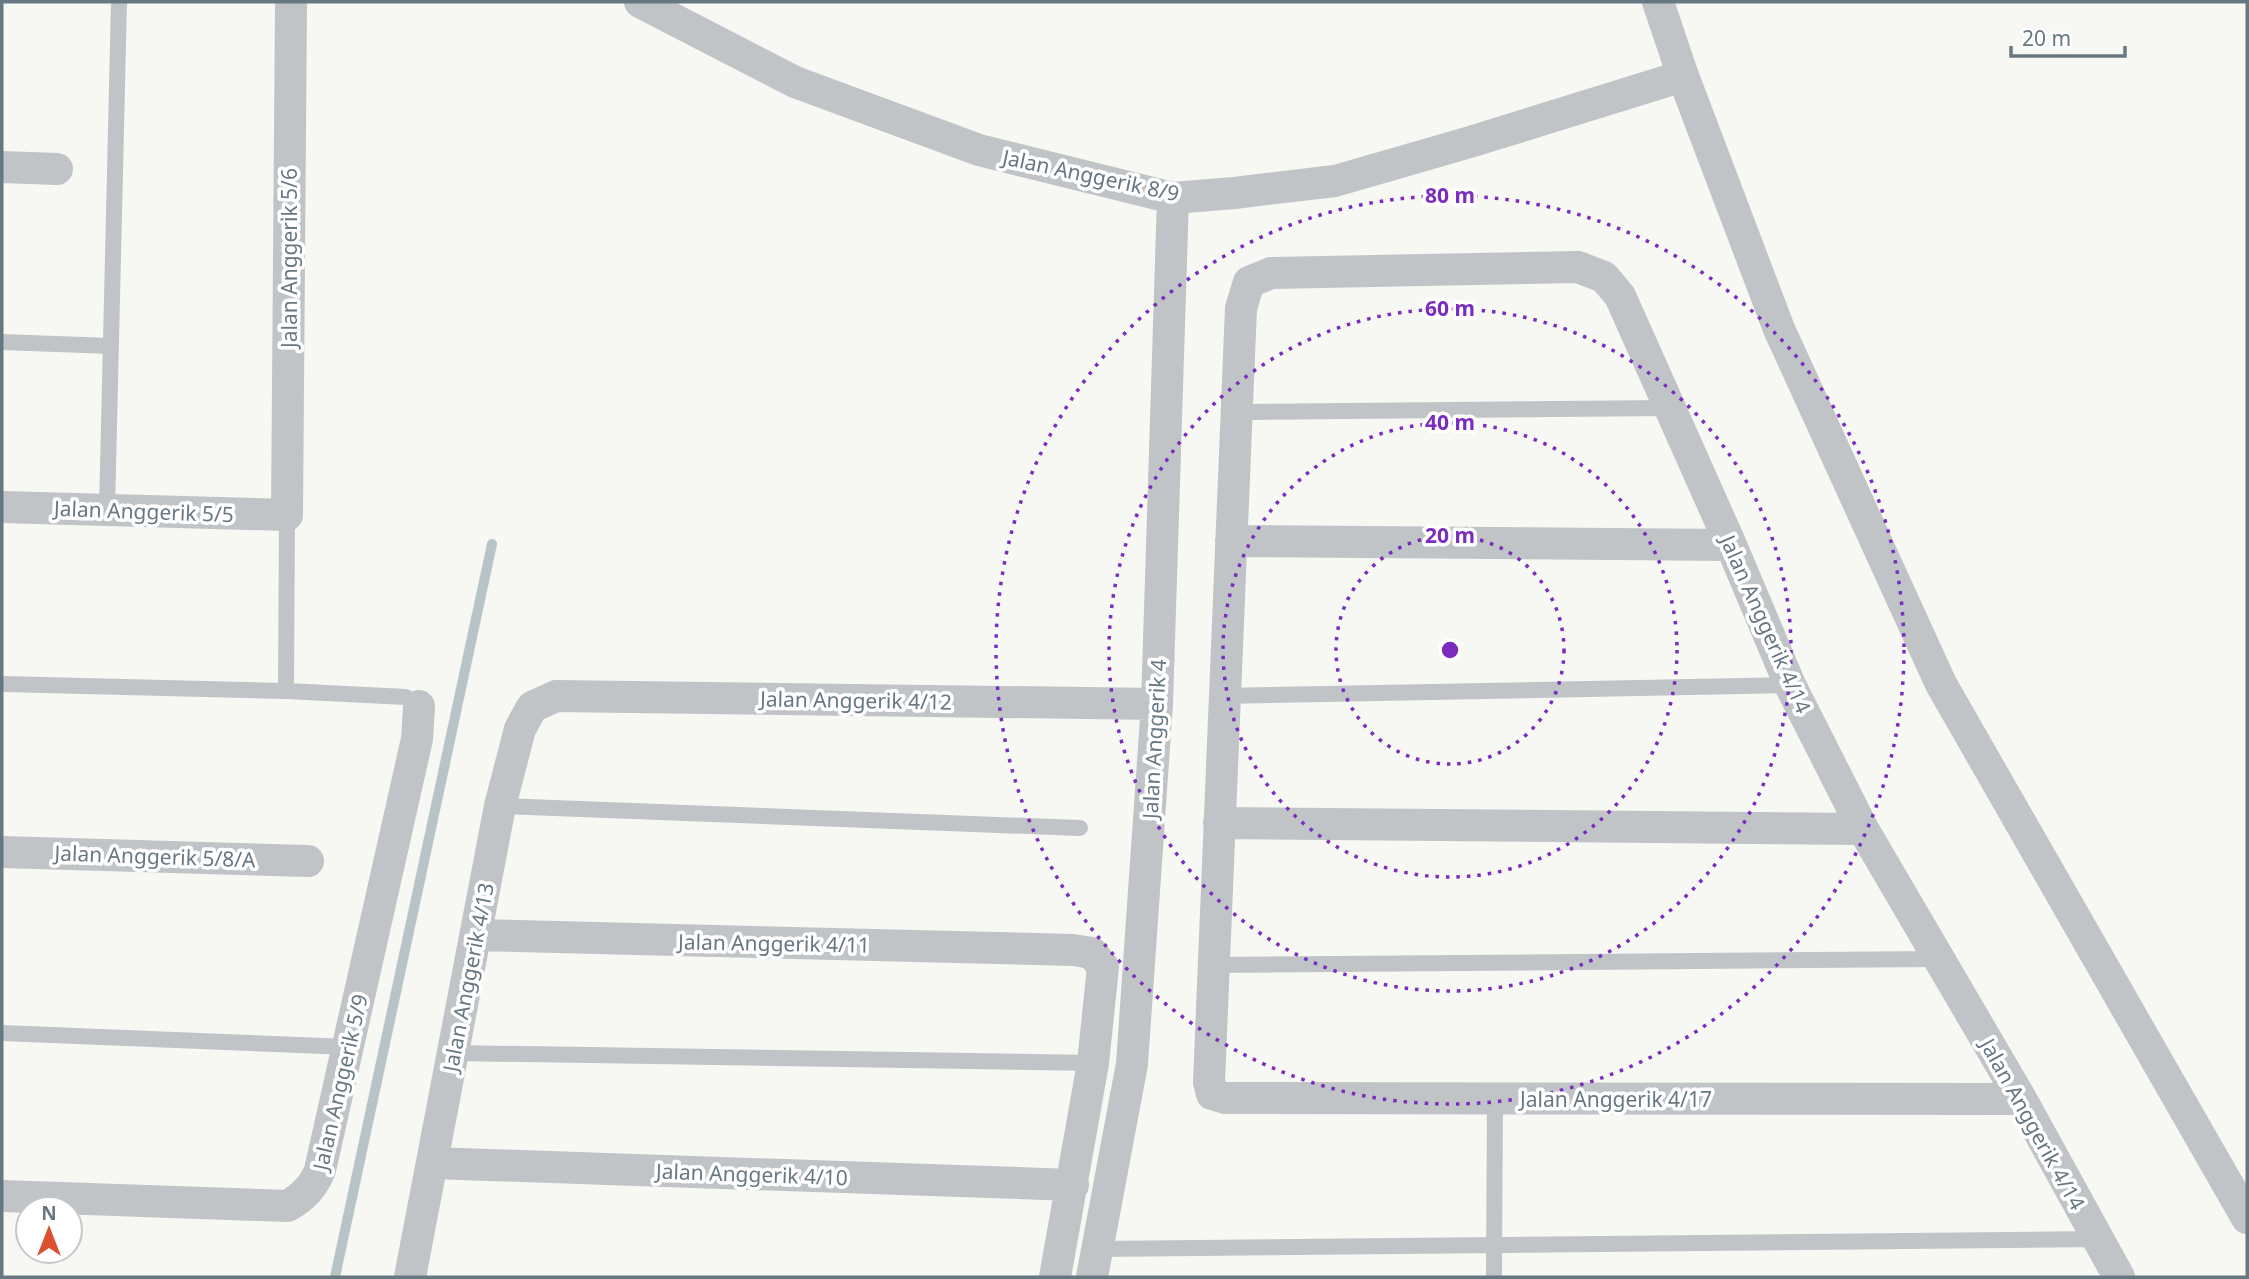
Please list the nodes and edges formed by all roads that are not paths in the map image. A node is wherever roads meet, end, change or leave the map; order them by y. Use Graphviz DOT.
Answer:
graph roads {
  1 [pos="119,2"];
  2 [pos="291,2"];
  3 [pos="640,2"];
  4 [pos="1658,2"];
  5 [pos="1683,76"];
  6 [pos="2,167"];
  7 [pos="57,169"];
  8 [pos="1173,198"];
  9 [pos="2,342"];
  10 [pos="111,346"];
  11 [pos="1670,408"];
  12 [pos="1236,412"];
  13 [pos="2,507"];
  14 [pos="107,510"];
  15 [pos="287,515"];
  16 [pos="1231,541"];
  17 [pos="1731,545"];
  18 [pos="2,684"];
  19 [pos="1790,685"];
  20 [pos="286,691"];
  21 [pos="556,695"];
  22 [pos="1224,695"];
  23 [pos="1157,704"];
  24 [pos="419,706"];
  25 [pos="500,806"];
  26 [pos="1219,823"];
  27 [pos="1080,828"];
  28 [pos="1863,829"];
  29 [pos="2,852"];
  30 [pos="308,861"];
  31 [pos="476,935"];
  32 [pos="1939,959"];
  33 [pos="1214,965"];
  34 [pos="2,1033"];
  35 [pos="349,1046"];
  36 [pos="454,1053"];
  37 [pos="1093,1063"];
  38 [pos="1495,1099"];
  39 [pos="2021,1099"];
  40 [pos="432,1163"];
  41 [pos="1073,1185"];
  42 [pos="2,1196"];
  43 [pos="2247,1218"];
  44 [pos="2098,1239"];
  45 [pos="1494,1245"];
  46 [pos="1095,1263"];
  47 [pos="410,1277"];
  48 [pos="1055,1277"];
  49 [pos="1494,1277"];
  50 [pos="2119,1277"];
  1 -- 10 [label="lane"];
  2 -- 15 [label="street, Jalan Anggerik 5/6"];
  3 -- 8 [label="street, Jalan Anggerik 8/9"];
  4 -- 5 [label="street"];
  5 -- 8 [label="street, Jalan Anggerik 8/9"];
  5 -- 43 [label="street"];
  6 -- 7 [label="street"];
  8 -- 23 [label="street, Jalan Anggerik 4"];
  9 -- 10 [label="lane"];
  10 -- 14 [label="lane"];
  11 -- 12 [label="lane"];
  11 -- 12 [label="street, Jalan Anggerik 4/14"];
  11 -- 17 [label="street, Jalan Anggerik 4/14"];
  12 -- 16 [label="street"];
  13 -- 14 [label="street, Jalan Anggerik 5/5"];
  14 -- 15 [label="street, Jalan Anggerik 5/5"];
  15 -- 20 [label="lane"];
  16 -- 17 [label="street"];
  16 -- 22 [label="street"];
  17 -- 19 [label="street, Jalan Anggerik 4/14"];
  18 -- 20 [label="lane"];
  19 -- 22 [label="lane"];
  19 -- 28 [label="street, Jalan Anggerik 4/14"];
  20 -- 24 [label="lane"];
  21 -- 23 [label="street, Jalan Anggerik 4/12"];
  21 -- 25 [label="street, Jalan Anggerik 4/13"];
  22 -- 26 [label="street"];
  23 -- 46 [label="street, Jalan Anggerik 4"];
  24 -- 35 [label="street, Jalan Anggerik 5/9"];
  25 -- 27 [label="lane"];
  25 -- 31 [label="street, Jalan Anggerik 4/13"];
  26 -- 28 [label="street"];
  26 -- 33 [label="street"];
  28 -- 32 [label="street, Jalan Anggerik 4/14"];
  29 -- 30 [label="street, Jalan Anggerik 5/8/A"];
  31 -- 36 [label="street, Jalan Anggerik 4/13"];
  31 -- 37 [label="street, Jalan Anggerik 4/11"];
  32 -- 33 [label="lane"];
  32 -- 39 [label="street, Jalan Anggerik 4/14"];
  33 -- 38 [label="street, Jalan Anggerik 4/17"];
  34 -- 35 [label="lane"];
  35 -- 42 [label="street, Jalan Anggerik 5/9"];
  36 -- 37 [label="lane"];
  36 -- 40 [label="street, Jalan Anggerik 4/13"];
  37 -- 41 [label="street"];
  38 -- 39 [label="street, Jalan Anggerik 4/17"];
  38 -- 45 [label="lane"];
  39 -- 44 [label="street, Jalan Anggerik 4/14"];
  40 -- 41 [label="street, Jalan Anggerik 4/10"];
  40 -- 47 [label="street, Jalan Anggerik 4/13"];
  41 -- 48 [label="street"];
  44 -- 45 [label="lane"];
  44 -- 50 [label="street, Jalan Anggerik 4/14"];
  45 -- 46 [label="lane"];
  45 -- 49 [label="lane"];
}
